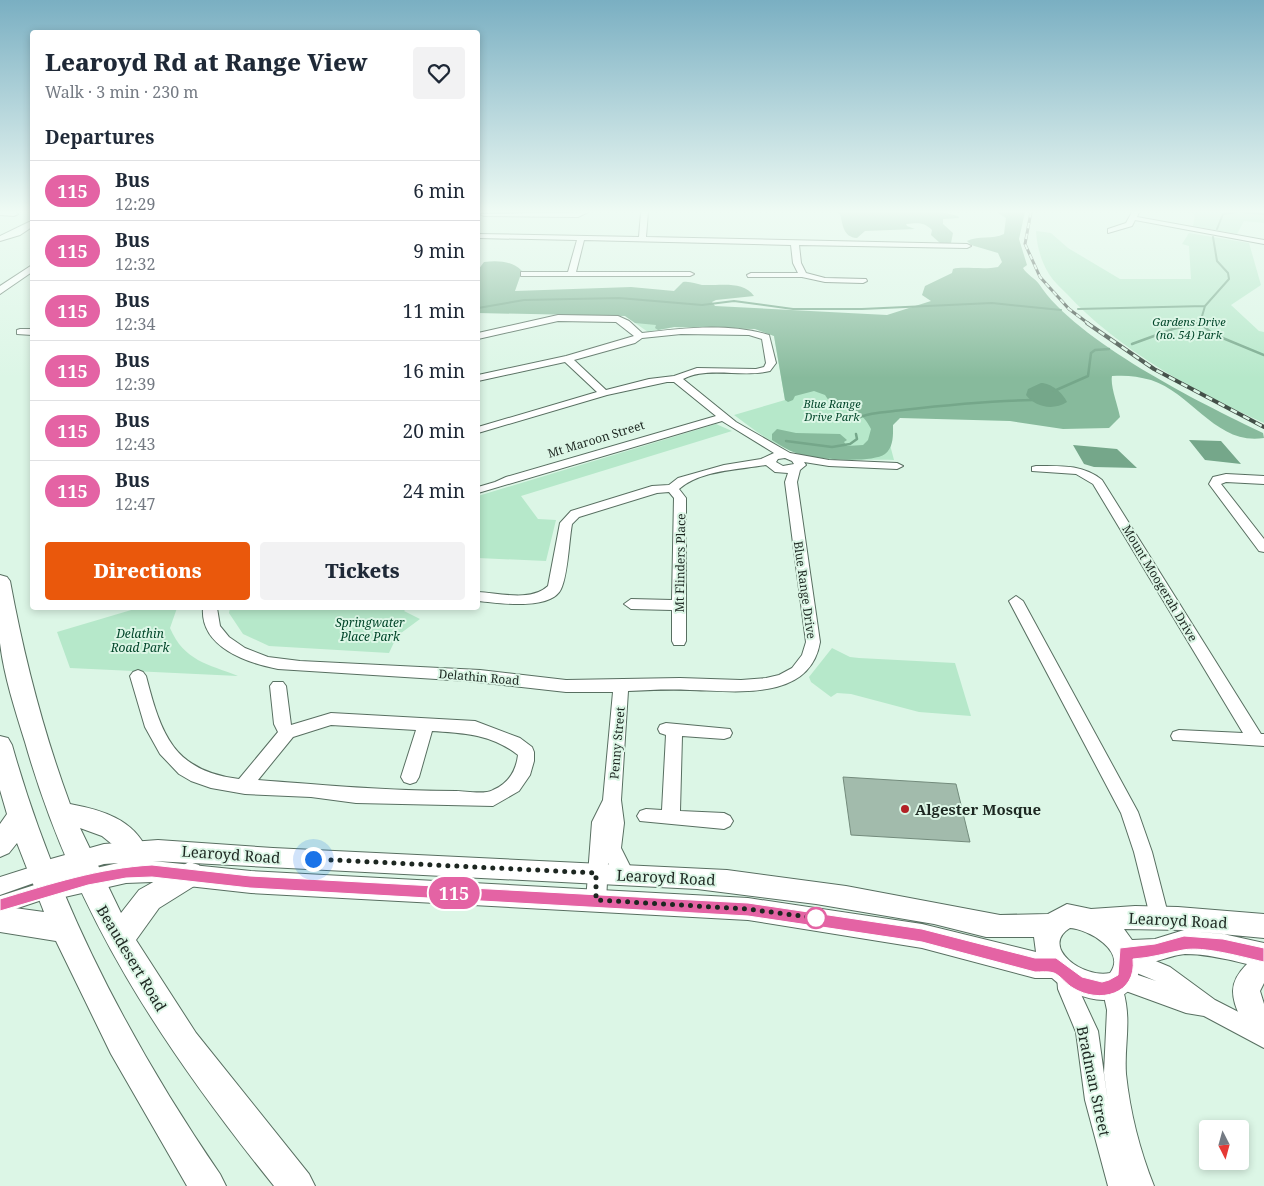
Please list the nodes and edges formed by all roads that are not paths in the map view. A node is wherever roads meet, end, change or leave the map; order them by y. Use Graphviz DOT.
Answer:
graph roads {
  1 [pos="573,267"];
  2 [pos="800,267"];
  3 [pos="30,269"];
  4 [pos="572,273"];
  5 [pos="524,274"];
  6 [pos="690,274"];
  7 [pos="751,275"];
  8 [pos="802,275"];
  9 [pos="30,278"];
  10 [pos="863,281"];
  11 [pos="0,291"];
  12 [pos="0,300"];
  13 [pos="20,332"];
  14 [pos="30,332"];
  15 [pos="480,336"];
  16 [pos="640,336"];
  17 [pos="567,359"];
  18 [pos="480,378"];
  19 [pos="679,381"];
  20 [pos="604,393"];
  21 [pos="724,417"];
  22 [pos="480,429"];
  23 [pos="774,460"];
  24 [pos="792,466"];
  25 [pos="897,466"];
  26 [pos="1036,469"];
  27 [pos="1264,480"];
  28 [pos="672,488"];
  29 [pos="480,490"];
  30 [pos="1264,548"];
  31 [pos="0,582"];
  32 [pos="480,597"];
  33 [pos="1016,601"];
  34 [pos="631,604"];
  35 [pos="679,605"];
  36 [pos="210,610"];
  37 [pos="679,641"];
  38 [pos="138,676"];
  39 [pos="778,681"];
  40 [pos="278,686"];
  41 [pos="621,686"];
  42 [pos="426,724"];
  43 [pos="287,733"];
  44 [pos="724,733"];
  45 [pos="1178,736"];
  46 [pos="1260,740"];
  47 [pos="0,744"];
  48 [pos="410,777"];
  49 [pos="243,786"];
  50 [pos="612,800"];
  51 [pos="60,813"];
  52 [pos="20,816"];
  53 [pos="646,816"];
  54 [pos="670,818"];
  55 [pos="724,821"];
  56 [pos="0,845"];
  57 [pos="134,850"];
  58 [pos="83,870"];
  59 [pos="596,873"];
  60 [pos="190,874"];
  61 [pos="625,874"];
  62 [pos="44,881"];
  63 [pos="0,886"];
  64 [pos="596,900"];
  65 [pos="0,905"];
  66 [pos="1159,918"];
  67 [pos="0,919"];
  68 [pos="1092,920"];
  69 [pos="1050,926"];
  70 [pos="1264,926"];
  71 [pos="64,929"];
  72 [pos="119,939"];
  73 [pos="1264,955"];
  74 [pos="1264,963"];
  75 [pos="1122,970"];
  76 [pos="1062,971"];
  77 [pos="1264,1028"];
  78 [pos="1264,1037"];
  79 [pos="208,1186"];
  80 [pos="297,1186"];
  81 [pos="1120,1186"];
  82 [pos="1142,1186"];
  1 -- 4 [label="street"];
  2 -- 8 [label="street"];
  3 -- 11 [label="main road"];
  4 -- 5 [label="street"];
  4 -- 6 [label="street"];
  7 -- 8 [label="street"];
  8 -- 10 [label="street"];
  9 -- 12 [label="main road"];
  13 -- 14 [label="street"];
  15 -- 16 [label="street"];
  16 -- 17 [label="street"];
  16 -- 19 [label="street"];
  17 -- 18 [label="street"];
  17 -- 20 [label="street"];
  19 -- 20 [label="street"];
  19 -- 21 [label="street"];
  20 -- 22 [label="street"];
  21 -- 23 [label="street"];
  21 -- 29 [label="street, Mt Maroon Street"];
  23 -- 24 [label="street"];
  23 -- 24 [label="street"];
  23 -- 28 [label="street"];
  24 -- 25 [label="street"];
  24 -- 39 [label="street, Blue Range Drive"];
  26 -- 46 [label="street, Mount Moogerah Drive"];
  27 -- 30 [label="street"];
  28 -- 32 [label="street"];
  28 -- 35 [label="street, Mt Flinders Place"];
  31 -- 51 [label="highway, Beaudesert Road"];
  33 -- 66 [label="street"];
  34 -- 35 [label="street"];
  35 -- 37 [label="street, Mt Flinders Place"];
  36 -- 41 [label="street, Delathin Road"];
  38 -- 49 [label="street"];
  39 -- 41 [label="street, Delathin Road"];
  40 -- 43 [label="street"];
  41 -- 50 [label="street, Penny Street"];
  42 -- 43 [label="street"];
  42 -- 48 [label="street"];
  42 -- 49 [label="street"];
  43 -- 49 [label="street"];
  44 -- 54 [label="street"];
  45 -- 46 [label="street"];
  47 -- 52 [label="highway"];
  50 -- 59 [label="street, Penny Street"];
  50 -- 61 [label="street, Penny Street"];
  51 -- 57 [label="highway"];
  51 -- 58 [label="highway, Beaudesert Road"];
  52 -- 56 [label="highway"];
  52 -- 62 [label="highway"];
  53 -- 54 [label="street"];
  54 -- 55 [label="street"];
  57 -- 58 [label="main road, Learoyd Road"];
  57 -- 59 [label="main road, Learoyd Road"];
  58 -- 60 [label="main road, Learoyd Road"];
  58 -- 62 [label="main road, Learoyd Road"];
  58 -- 72 [label="highway, Beaudesert Road"];
  59 -- 61 [label="main road, Learoyd Road"];
  59 -- 64 [label="street, Penny Street"];
  60 -- 64 [label="main road, Learoyd Road"];
  60 -- 72 [label="highway"];
  61 -- 69 [label="main road, Learoyd Road"];
  62 -- 63 [label="street"];
  62 -- 65 [label="street"];
  62 -- 71 [label="highway"];
  64 -- 76 [label="main road, Learoyd Road"];
  66 -- 68 [label="main road, Learoyd Road"];
  66 -- 70 [label="main road, Learoyd Road"];
  67 -- 71 [label="highway"];
  68 -- 69 [label="main road"];
  68 -- 75 [label="main road"];
  69 -- 76 [label="main road"];
  71 -- 79 [label="highway"];
  72 -- 80 [label="highway, Beaudesert Road"];
  73 -- 75 [label="main road, Learoyd Road"];
  74 -- 77 [label="main road"];
  75 -- 76 [label="main road"];
  75 -- 78 [label="street"];
  75 -- 82 [label="street, Bradman Street"];
  76 -- 81 [label="street, Bradman Street"];
}
